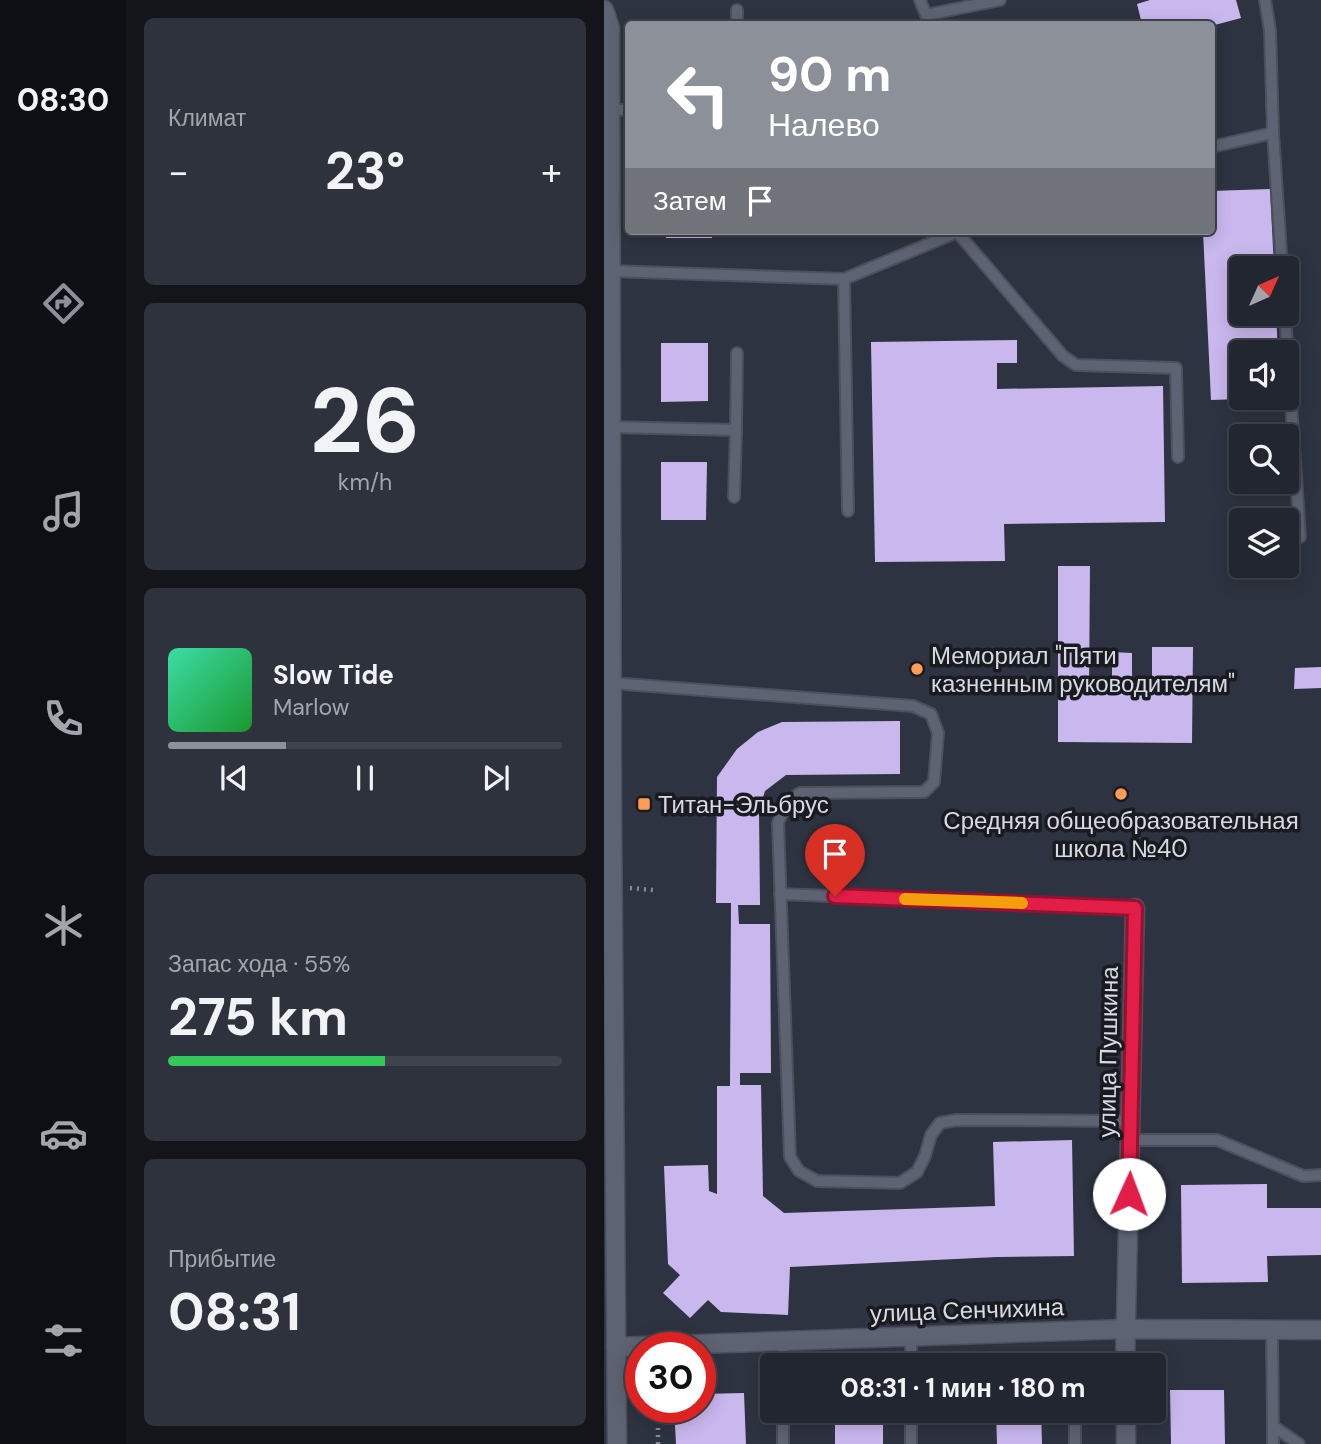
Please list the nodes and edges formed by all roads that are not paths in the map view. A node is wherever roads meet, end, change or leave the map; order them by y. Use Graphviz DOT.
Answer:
graph roads {
  1 [pos="920,0"];
  2 [pos="1000,0"];
  3 [pos="1265,0"];
  4 [pos="604,10"];
  5 [pos="737,10"];
  6 [pos="737,21"];
  7 [pos="610,110"];
  8 [pos="625,110"];
  9 [pos="1273,133"];
  10 [pos="1215,146"];
  11 [pos="952,235"];
  12 [pos="962,235"];
  13 [pos="1281,256"];
  14 [pos="610,271"];
  15 [pos="844,279"];
  16 [pos="1286,326"];
  17 [pos="737,353"];
  18 [pos="610,426"];
  19 [pos="736,430"];
  20 [pos="1179,457"];
  21 [pos="734,497"];
  22 [pos="848,511"];
  23 [pos="1300,537"];
  24 [pos="611,683"];
  25 [pos="608,819"];
  26 [pos="780,894"];
  27 [pos="1135,908"];
  28 [pos="1131,1121"];
  29 [pos="1131,1140"];
  30 [pos="1321,1175"];
  31 [pos="1125,1329"];
  32 [pos="1272,1330"];
  33 [pos="1321,1330"];
  34 [pos="911,1337"];
  35 [pos="783,1341"];
  36 [pos="616,1347"];
  37 [pos="783,1353"];
  38 [pos="911,1353"];
  39 [pos="1125,1353"];
  40 [pos="783,1423"];
  41 [pos="911,1423"];
  42 [pos="1075,1423"];
  43 [pos="1126,1423"];
  44 [pos="1273,1426"];
  45 [pos="617,1444"];
  46 [pos="783,1444"];
  47 [pos="911,1444"];
  48 [pos="1075,1444"];
  49 [pos="1126,1444"];
  50 [pos="1273,1444"];
  51 [pos="1299,1444"];
  1 -- 2 [label="lane"];
  3 -- 9 [label="lane"];
  4 -- 7 [label="street"];
  5 -- 6 [label="lane"];
  7 -- 8 [label="lane"];
  7 -- 14 [label="street"];
  9 -- 10 [label="lane"];
  9 -- 13 [label="lane"];
  11 -- 15 [label="lane"];
  12 -- 20 [label="lane"];
  14 -- 15 [label="lane"];
  14 -- 18 [label="street"];
  15 -- 22 [label="lane"];
  16 -- 23 [label="lane"];
  17 -- 19 [label="lane"];
  18 -- 19 [label="lane"];
  18 -- 24 [label="street"];
  19 -- 21 [label="lane"];
  24 -- 25 [label="street"];
  24 -- 26 [label="lane"];
  25 -- 36 [label="street"];
  26 -- 27 [label="lane"];
  26 -- 28 [label="lane"];
  27 -- 28 [label="street, улица Пушкина"];
  28 -- 29 [label="street, улица Пушкина"];
  29 -- 30 [label="lane"];
  29 -- 31 [label="street, улица Пушкина"];
  31 -- 32 [label="street, улица Сенчихина"];
  31 -- 34 [label="street, улица Сенчихина"];
  31 -- 39 [label="street, улица Пушкина"];
  32 -- 33 [label="street, улица Сенчихина"];
  32 -- 44 [label="lane"];
  34 -- 35 [label="street, улица Сенчихина"];
  34 -- 38 [label="lane"];
  35 -- 36 [label="street, улица Сенчихина"];
  35 -- 37 [label="lane"];
  36 -- 45 [label="street"];
  40 -- 46 [label="lane"];
  41 -- 47 [label="lane"];
  42 -- 48 [label="lane"];
  43 -- 49 [label="street"];
  44 -- 50 [label="lane"];
  44 -- 51 [label="lane"];
}
